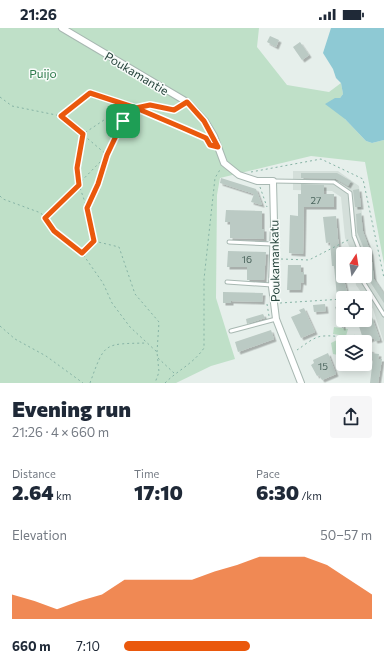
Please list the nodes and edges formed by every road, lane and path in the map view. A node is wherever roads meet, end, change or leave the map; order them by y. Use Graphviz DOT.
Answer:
graph roads {
  1 [pos="62,28"];
  2 [pos="0,97"];
  3 [pos="187,102"];
  4 [pos="136,108"];
  5 [pos="61,116"];
  6 [pos="123,121"];
  7 [pos="83,134"];
  8 [pos="218,147"];
  9 [pos="107,155"];
  10 [pos="224,163"];
  11 [pos="238,175"];
  12 [pos="273,181"];
  13 [pos="79,185"];
  14 [pos="0,196"];
  15 [pos="87,208"];
  16 [pos="45,218"];
  17 [pos="354,236"];
  18 [pos="94,241"];
  19 [pos="228,242"];
  20 [pos="273,244"];
  21 [pos="358,247"];
  22 [pos="82,253"];
  23 [pos="281,259"];
  24 [pos="384,278"];
  25 [pos="227,282"];
  26 [pos="364,283"];
  27 [pos="272,285"];
  28 [pos="369,289"];
  29 [pos="366,291"];
  30 [pos="336,299"];
  31 [pos="279,303"];
  32 [pos="384,315"];
  33 [pos="276,319"];
  34 [pos="0,326"];
  35 [pos="231,331"];
  36 [pos="336,337"];
  37 [pos="147,344"];
  38 [pos="297,350"];
  39 [pos="157,352"];
  40 [pos="158,358"];
  41 [pos="175,373"];
  42 [pos="83,383"];
  43 [pos="90,383"];
  44 [pos="155,383"];
  45 [pos="164,383"];
  46 [pos="301,383"];
  1 -- 3 [label="street, Poukamantie"];
  2 -- 5 [label="path"];
  3 -- 4 [label="path"];
  3 -- 8 [label="street, Poukamantie"];
  4 -- 5 [label="path"];
  4 -- 6 [label="path"];
  4 -- 8 [label="path"];
  5 -- 7 [label="path"];
  6 -- 7 [label="path"];
  6 -- 9 [label="path"];
  7 -- 9 [label="path"];
  7 -- 13 [label="path"];
  8 -- 10 [label="street, Poukamantie"];
  9 -- 13 [label="path"];
  9 -- 15 [label="path"];
  10 -- 11 [label="street, Poukamantie"];
  10 -- 41 [label="path"];
  11 -- 12 [label="street, Poukamantie"];
  11 -- 24 [label="path"];
  12 -- 17 [label="lane"];
  12 -- 20 [label="street, Poukamankatu"];
  13 -- 15 [label="path"];
  13 -- 16 [label="path"];
  14 -- 16 [label="path"];
  15 -- 18 [label="path"];
  16 -- 22 [label="path"];
  17 -- 21 [label="lane"];
  17 -- 23 [label="path"];
  18 -- 22 [label="path"];
  18 -- 39 [label="path"];
  19 -- 20 [label="lane"];
  20 -- 27 [label="street, Poukamankatu"];
  22 -- 37 [label="path"];
  25 -- 27 [label="lane"];
  26 -- 28 [label="lane"];
  27 -- 33 [label="street, Poukamankatu"];
  28 -- 29 [label="path"];
  28 -- 32 [label="lane"];
  30 -- 31 [label="path"];
  33 -- 35 [label="lane"];
  33 -- 46 [label="street, Poukamankatu"];
  34 -- 42 [label="path"];
  36 -- 38 [label="path"];
  37 -- 39 [label="path"];
  37 -- 43 [label="path"];
  39 -- 40 [label="path"];
  40 -- 41 [label="path"];
  40 -- 44 [label="path"];
  41 -- 45 [label="path"];
}
